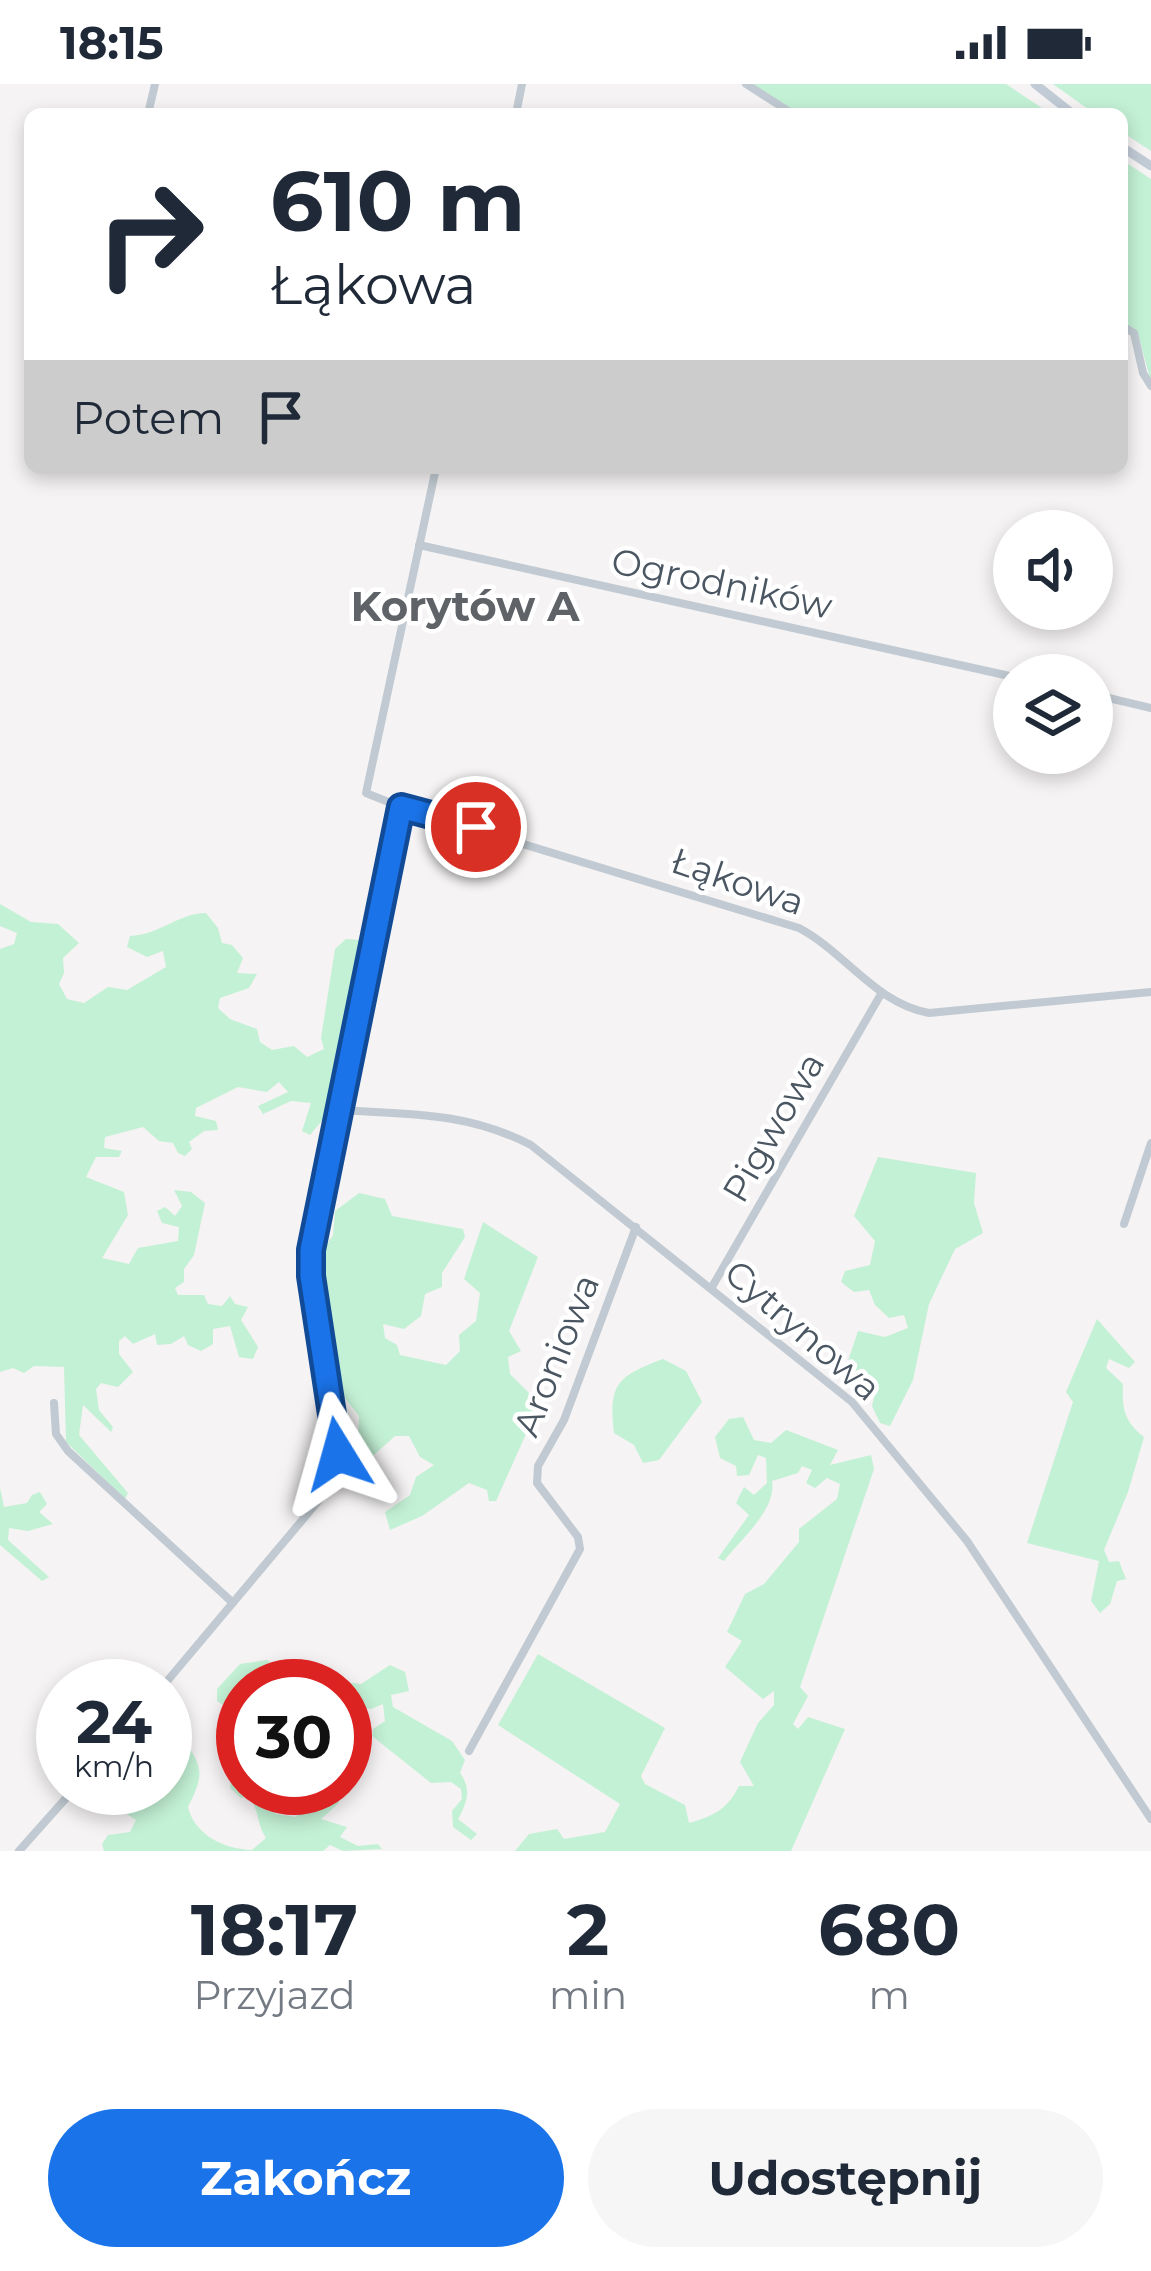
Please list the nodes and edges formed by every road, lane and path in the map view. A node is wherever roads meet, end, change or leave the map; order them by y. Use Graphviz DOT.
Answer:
graph roads {
  1 [pos="746,84"];
  2 [pos="1035,84"];
  3 [pos="784,108"];
  4 [pos="1065,108"];
  5 [pos="1128,330"];
  6 [pos="1151,386"];
  7 [pos="435,474"];
  8 [pos="419,545"];
  9 [pos="993,671"];
  10 [pos="1113,699"];
  11 [pos="1151,708"];
  12 [pos="401,807"];
  13 [pos="1151,992"];
  14 [pos="881,994"];
  15 [pos="338,1110"];
  16 [pos="1151,1143"];
  17 [pos="1124,1224"];
  18 [pos="636,1227"];
  19 [pos="712,1287"];
  20 [pos="54,1403"];
  21 [pos="233,1604"];
  22 [pos="186,1659"];
  23 [pos="469,1751"];
  24 [pos="50,1815"];
  25 [pos="1151,1819"];
  26 [pos="19,1851"];
  1 -- 3 [label="street"];
  2 -- 4 [label="street"];
  5 -- 6 [label="street"];
  7 -- 8 [label="street"];
  8 -- 9 [label="street, Ogrodników"];
  8 -- 12 [label="street, Łąkowa"];
  10 -- 11 [label="street"];
  12 -- 14 [label="street, Łąkowa"];
  12 -- 15 [label="street"];
  13 -- 14 [label="street, Łąkowa"];
  14 -- 19 [label="street, Pigwowa"];
  15 -- 18 [label="street, Cytrynowa"];
  15 -- 21 [label="street"];
  16 -- 17 [label="street"];
  18 -- 19 [label="street, Cytrynowa"];
  18 -- 23 [label="street, Aroniowa"];
  19 -- 25 [label="street, Cytrynowa"];
  20 -- 21 [label="street"];
  21 -- 22 [label="street"];
  24 -- 26 [label="street"];
}
